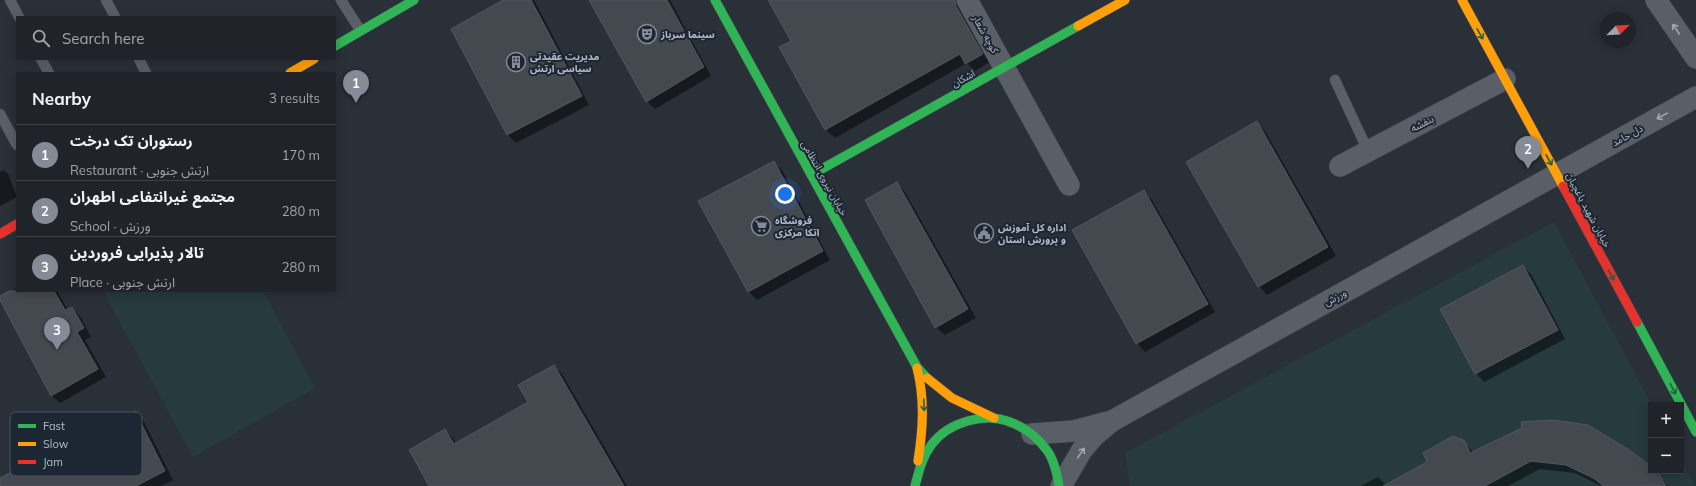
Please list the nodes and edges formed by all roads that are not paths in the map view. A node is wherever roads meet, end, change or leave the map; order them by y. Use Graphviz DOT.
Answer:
graph roads {
  1 [pos="10,0"];
  2 [pos="106,0"];
  3 [pos="340,0"];
  4 [pos="414,0"];
  5 [pos="715,0"];
  6 [pos="967,0"];
  7 [pos="1126,0"];
  8 [pos="1462,0"];
  9 [pos="1656,0"];
  10 [pos="18,16"];
  11 [pos="114,16"];
  12 [pos="360,30"];
  13 [pos="336,45"];
  14 [pos="1696,58"];
  15 [pos="42,60"];
  16 [pos="140,60"];
  17 [pos="312,60"];
  18 [pos="1005,67"];
  19 [pos="48,72"];
  20 [pos="146,72"];
  21 [pos="292,72"];
  22 [pos="1505,79"];
  23 [pos="1335,80"];
  24 [pos="1696,97"];
  25 [pos="0,114"];
  26 [pos="16,144"];
  27 [pos="1368,151"];
  28 [pos="1340,166"];
  29 [pos="1557,174"];
  30 [pos="811,175"];
  31 [pos="1069,186"];
  32 [pos="16,225"];
  33 [pos="0,234"];
  34 [pos="917,367"];
  35 [pos="994,418"];
  36 [pos="1112,421"];
  37 [pos="1696,432"];
  38 [pos="1032,434"];
  39 [pos="916,472"];
  40 [pos="915,486"];
  41 [pos="1060,486"];
  1 -- 10 [label="lane"];
  2 -- 11 [label="lane"];
  3 -- 12 [label="lane"];
  4 -- 12 [label="street"];
  5 -- 30 [label="street, خیابان نیروی انتظامی"];
  6 -- 18 [label="street, کوچه شعار"];
  7 -- 18 [label="street, اشکان"];
  8 -- 22 [label="street, خیابان شهید یاغچیان, one-way"];
  14 -- 9 [label="street, one-way"];
  12 -- 13 [label="street"];
  15 -- 19 [label="lane"];
  16 -- 20 [label="lane"];
  17 -- 21 [label="street"];
  18 -- 30 [label="street, اشکان"];
  18 -- 31 [label="street, کوچه شعار"];
  22 -- 27 [label="street, بنفشه"];
  22 -- 29 [label="street, خیابان شهید یاغچیان, one-way"];
  23 -- 27 [label="lane"];
  24 -- 29 [label="street, دل حامد, one-way"];
  25 -- 26 [label="lane"];
  27 -- 28 [label="street, بنفشه"];
  29 -- 36 [label="street, ورزش"];
  29 -- 37 [label="street, خیابان شهید یاغچیان, one-way"];
  30 -- 34 [label="street, خیابان نیروی انتظامی"];
  32 -- 33 [label="street"];
  34 -- 35 [label="street, خیابان نیروی انتظامی"];
  34 -- 39 [label="street, خیابان نیروی انتظامی, one-way"];
  35 -- 38 [label="street"];
  35 -- 39 [label="street"];
  36 -- 38 [label="street, ورزش"];
  41 -- 36 [label="street, ورزش, one-way"];
  38 -- 41 [label="street"];
  39 -- 40 [label="street, خیابان نیروی انتظامی"];
}
